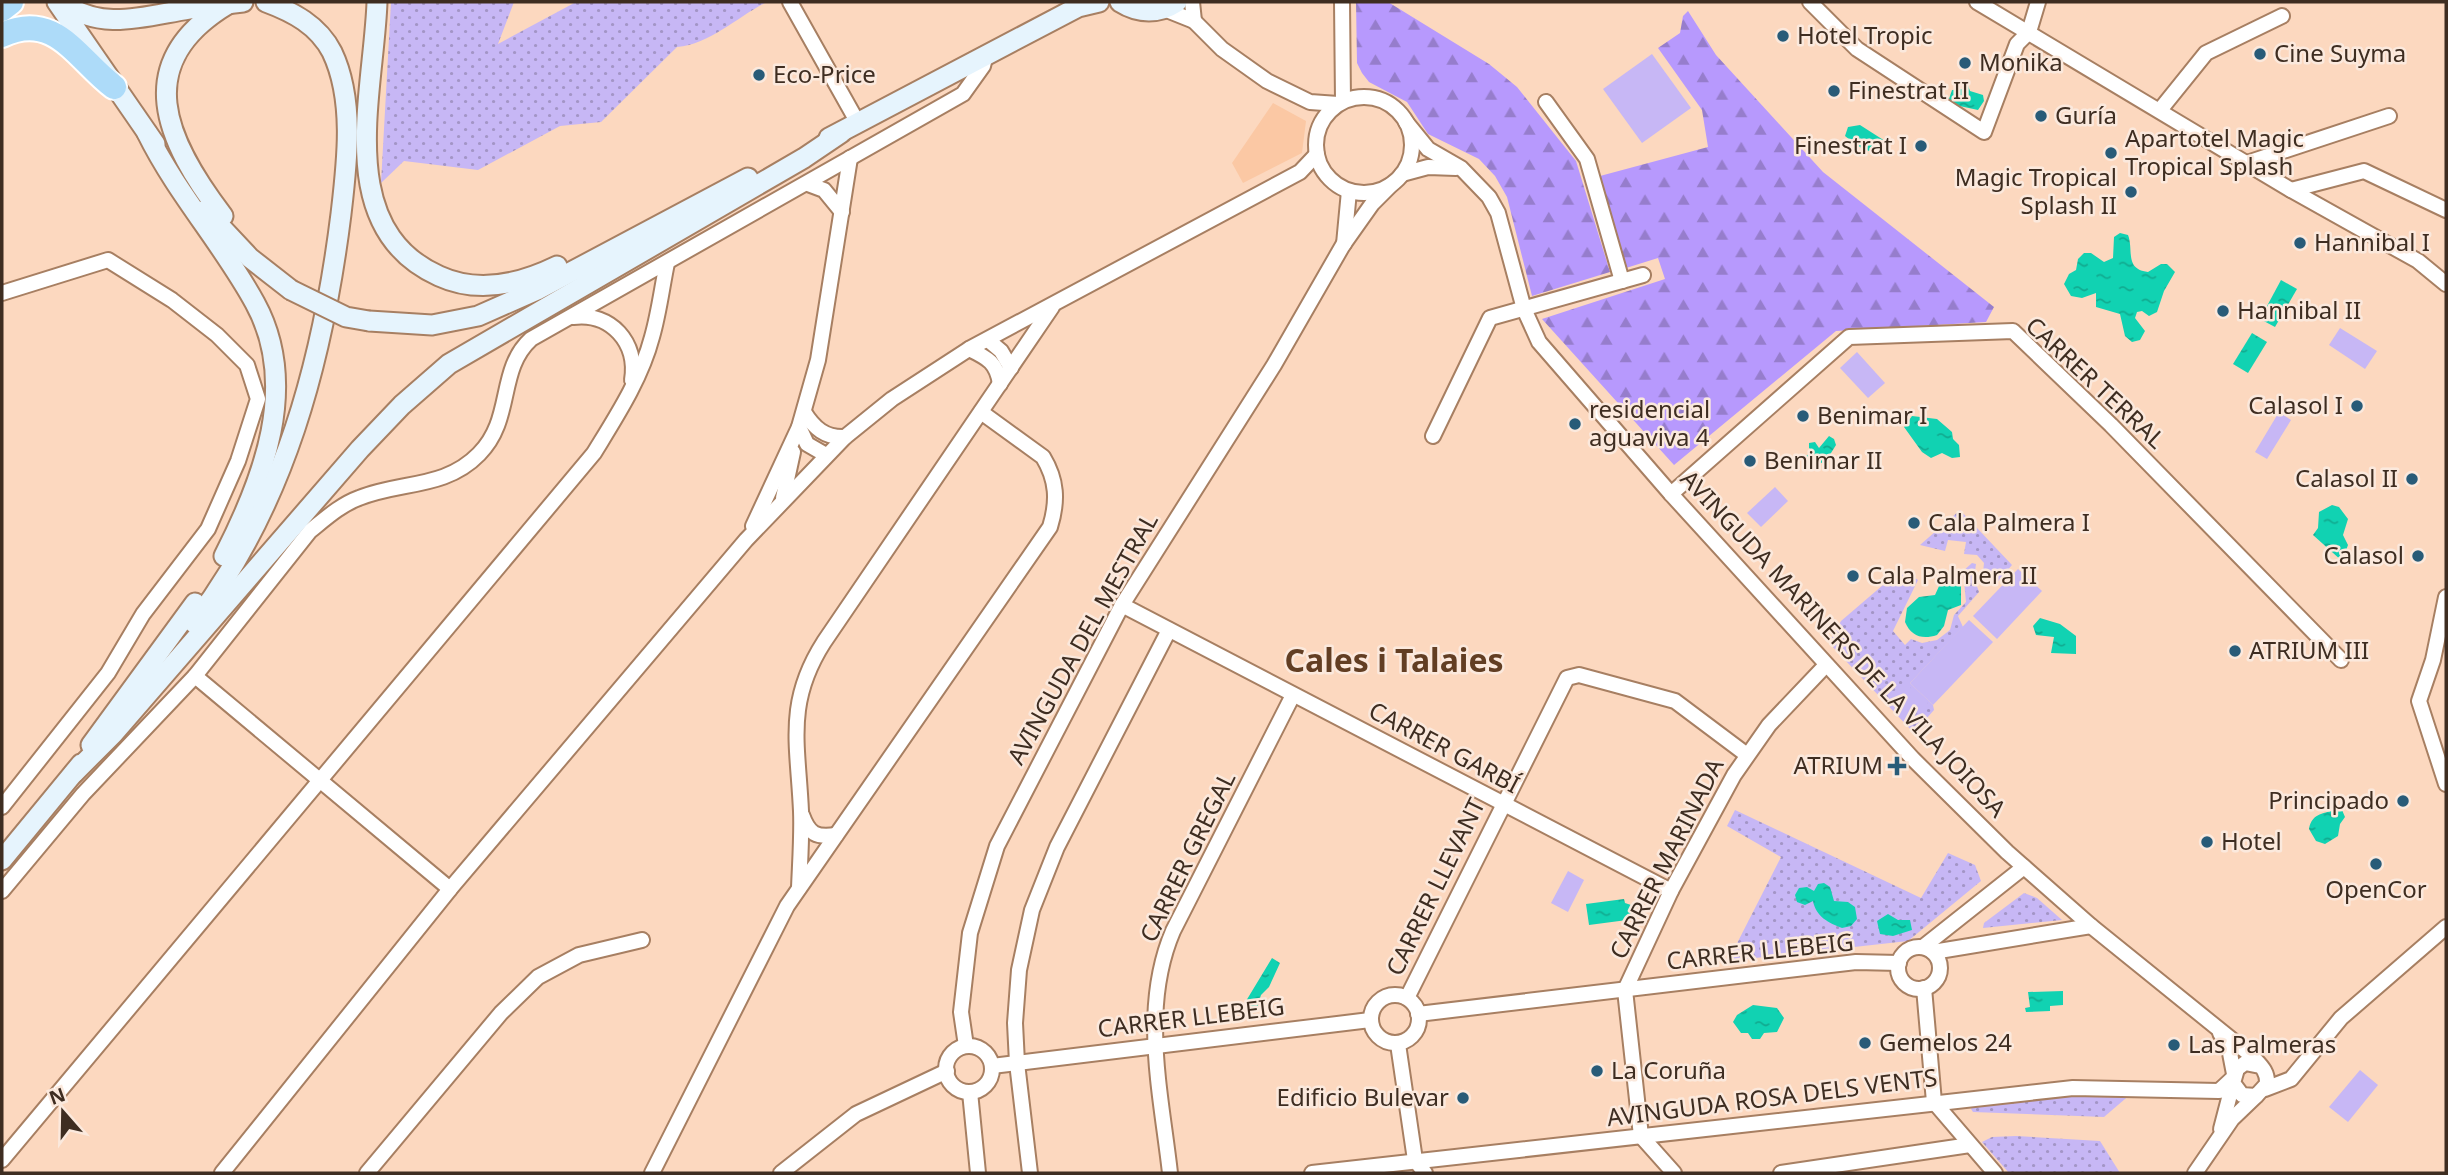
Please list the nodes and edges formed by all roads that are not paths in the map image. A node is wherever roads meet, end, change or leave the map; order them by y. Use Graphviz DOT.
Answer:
graph roads {
  1 [pos="11,2"];
  2 [pos="59,2"];
  3 [pos="266,2"];
  4 [pos="377,2"];
  5 [pos="790,2"];
  6 [pos="1099,2"];
  7 [pos="1120,2"];
  8 [pos="1192,2"];
  9 [pos="1342,2"];
  10 [pos="1810,2"];
  11 [pos="1977,2"];
  12 [pos="2038,2"];
  13 [pos="236,3"];
  14 [pos="1081,4"];
  15 [pos="1171,5"];
  16 [pos="2,9"];
  17 [pos="2282,16"];
  18 [pos="1195,21"];
  19 [pos="2029,32"];
  20 [pos="2,35"];
  21 [pos="986,54"];
  22 [pos="1341,76"];
  23 [pos="114,87"];
  24 [pos="369,91"];
  25 [pos="1369,98"];
  26 [pos="1310,102"];
  27 [pos="1340,102"];
  28 [pos="1546,102"];
  29 [pos="2160,110"];
  30 [pos="2389,117"];
  31 [pos="1323,121"];
  32 [pos="1406,122"];
  33 [pos="849,128"];
  34 [pos="147,133"];
  35 [pos="1317,154"];
  36 [pos="850,158"];
  37 [pos="2247,163"];
  38 [pos="1461,169"];
  39 [pos="1300,172"];
  40 [pos="1328,176"];
  41 [pos="1397,179"];
  42 [pos="808,184"];
  43 [pos="2291,190"];
  44 [pos="1349,191"];
  45 [pos="707,198"];
  46 [pos="2446,210"];
  47 [pos="842,212"];
  48 [pos="1343,245"];
  49 [pos="250,258"];
  50 [pos="667,263"];
  51 [pos="1643,275"];
  52 [pos="1622,281"];
  53 [pos="2446,285"];
  54 [pos="2,293"];
  55 [pos="1055,303"];
  56 [pos="1524,309"];
  57 [pos="570,317"];
  58 [pos="324,323"];
  59 [pos="988,340"];
  60 [pos="969,349"];
  61 [pos="1011,368"];
  62 [pos="1000,384"];
  63 [pos="631,388"];
  64 [pos="804,412"];
  65 [pos="981,412"];
  66 [pos="799,427"];
  67 [pos="1433,436"];
  68 [pos="845,437"];
  69 [pos="827,455"];
  70 [pos="1671,494"];
  71 [pos="783,498"];
  72 [pos="746,540"];
  73 [pos="2446,597"];
  74 [pos="1122,605"];
  75 [pos="2444,616"];
  76 [pos="1169,630"];
  77 [pos="2341,660"];
  78 [pos="1826,665"];
  79 [pos="195,676"];
  80 [pos="1293,695"];
  81 [pos="1747,755"];
  82 [pos="74,773"];
  83 [pos="321,780"];
  84 [pos="2446,784"];
  85 [pos="1503,804"];
  86 [pos="2,807"];
  87 [pos="802,814"];
  88 [pos="836,835"];
  89 [pos="2,860"];
  90 [pos="2024,867"];
  91 [pos="450,888"];
  92 [pos="799,888"];
  93 [pos="2,891"];
  94 [pos="1671,891"];
  95 [pos="2091,926"];
  96 [pos="2446,927"];
  97 [pos="642,940"];
  98 [pos="1928,950"];
  99 [pos="1899,963"];
  100 [pos="1924,988"];
  101 [pos="1625,990"];
  102 [pos="1406,998"];
  103 [pos="1419,1014"];
  104 [pos="1370,1020"];
  105 [pos="2218,1029"];
  106 [pos="1398,1044"];
  107 [pos="966,1046"];
  108 [pos="1156,1046"];
  109 [pos="1017,1063"];
  110 [pos="992,1066"];
  111 [pos="2262,1067"];
  112 [pos="2295,1068"];
  113 [pos="947,1071"];
  114 [pos="2233,1078"];
  115 [pos="970,1092"];
  116 [pos="2260,1092"];
  117 [pos="1934,1102"];
  118 [pos="1641,1136"];
  119 [pos="2219,1138"];
  120 [pos="1970,1145"];
  121 [pos="2,1160"];
  122 [pos="1415,1160"];
  123 [pos="222,1173"];
  124 [pos="367,1173"];
  125 [pos="652,1173"];
  126 [pos="781,1173"];
  127 [pos="978,1173"];
  128 [pos="1030,1173"];
  129 [pos="1170,1173"];
  130 [pos="1312,1173"];
  131 [pos="1425,1173"];
  132 [pos="1674,1173"];
  133 [pos="1781,1173"];
  134 [pos="1995,1173"];
  135 [pos="2195,1173"];
  1 -- 16 [label="highway"];
  2 -- 13 [label="main road"];
  2 -- 23 [label="main road"];
  3 -- 58 [label="main road"];
  4 -- 24 [label="main road"];
  5 -- 33 [label="street"];
  6 -- 14 [label="main road"];
  7 -- 15 [label="main road"];
  8 -- 18 [label="street"];
  9 -- 22 [label="street"];
  10 -- 19 [label="street"];
  11 -- 19 [label="street"];
  12 -- 19 [label="street"];
  13 -- 49 [label="main road"];
  14 -- 21 [label="main road"];
  15 -- 18 [label="street"];
  17 -- 29 [label="street"];
  18 -- 26 [label="street"];
  19 -- 29 [label="street"];
  20 -- 23 [label="highway"];
  21 -- 33 [label="main road"];
  21 -- 36 [label="street"];
  22 -- 25 [label="street"];
  22 -- 27 [label="street"];
  23 -- 34 [label="main road"];
  24 -- 45 [label="main road"];
  24 -- 58 [label="main road"];
  25 -- 27 [label="street"];
  25 -- 32 [label="street"];
  26 -- 27 [label="street"];
  26 -- 31 [label="street"];
  27 -- 31 [label="street"];
  28 -- 52 [label="street"];
  29 -- 37 [label="street"];
  30 -- 37 [label="street"];
  31 -- 35 [label="street"];
  32 -- 38 [label="street, AVINGUDA MARINERS DE LA VILA JOIOSA"];
  32 -- 41 [label="street"];
  33 -- 45 [label="main road"];
  33 -- 82 [label="main road"];
  34 -- 49 [label="main road"];
  34 -- 82 [label="main road"];
  35 -- 39 [label="street"];
  35 -- 40 [label="street"];
  36 -- 42 [label="street"];
  36 -- 47 [label="street"];
  37 -- 43 [label="street"];
  38 -- 41 [label="street"];
  38 -- 56 [label="street, AVINGUDA MARINERS DE LA VILA JOIOSA"];
  39 -- 40 [label="street"];
  39 -- 55 [label="street"];
  40 -- 44 [label="street"];
  41 -- 44 [label="street"];
  41 -- 48 [label="street, AVINGUDA DEL MESTRAL"];
  42 -- 47 [label="street"];
  42 -- 50 [label="street"];
  43 -- 46 [label="street"];
  43 -- 53 [label="street"];
  44 -- 48 [label="street, AVINGUDA DEL MESTRAL"];
  45 -- 49 [label="main road, bridge"];
  47 -- 64 [label="street"];
  48 -- 74 [label="street, AVINGUDA DEL MESTRAL"];
  50 -- 57 [label="street"];
  50 -- 63 [label="street"];
  51 -- 52 [label="street"];
  52 -- 56 [label="street"];
  54 -- 86 [label="street"];
  55 -- 59 [label="street"];
  55 -- 61 [label="street"];
  56 -- 67 [label="street"];
  56 -- 70 [label="street, AVINGUDA MARINERS DE LA VILA JOIOSA"];
  57 -- 63 [label="street"];
  57 -- 79 [label="street"];
  58 -- 82 [label="main road"];
  59 -- 60 [label="street"];
  59 -- 61 [label="street"];
  60 -- 62 [label="street"];
  60 -- 68 [label="street"];
  61 -- 62 [label="street"];
  62 -- 65 [label="street"];
  63 -- 83 [label="street"];
  64 -- 66 [label="street"];
  64 -- 68 [label="street"];
  65 -- 87 [label="street"];
  65 -- 88 [label="street"];
  66 -- 69 [label="street"];
  66 -- 71 [label="street"];
  66 -- 72 [label="street"];
  68 -- 69 [label="street"];
  69 -- 71 [label="street"];
  70 -- 77 [label="street, CARRER TERRAL"];
  70 -- 78 [label="street, AVINGUDA MARINERS DE LA VILA JOIOSA"];
  71 -- 72 [label="street"];
  72 -- 91 [label="street"];
  73 -- 75 [label="street"];
  74 -- 76 [label="street, CARRER GARBÍ"];
  74 -- 107 [label="street, AVINGUDA DEL MESTRAL"];
  75 -- 84 [label="street"];
  76 -- 80 [label="street, CARRER GARBÍ"];
  76 -- 109 [label="street"];
  78 -- 81 [label="street, CARRER MARINADA"];
  78 -- 90 [label="street, AVINGUDA MARINERS DE LA VILA JOIOSA"];
  79 -- 83 [label="street"];
  79 -- 93 [label="street"];
  80 -- 85 [label="street, CARRER GARBÍ"];
  80 -- 108 [label="street, CARRER GREGAL"];
  81 -- 85 [label="street, CARRER LLEVANT"];
  81 -- 94 [label="street, CARRER MARINADA"];
  82 -- 89 [label="main road"];
  83 -- 91 [label="street"];
  83 -- 121 [label="street"];
  85 -- 94 [label="street, CARRER GARBÍ"];
  85 -- 102 [label="street, CARRER LLEVANT"];
  87 -- 88 [label="street"];
  87 -- 92 [label="street"];
  88 -- 92 [label="street"];
  90 -- 95 [label="street, AVINGUDA MARINERS DE LA VILA JOIOSA"];
  90 -- 98 [label="street"];
  91 -- 123 [label="street"];
  92 -- 125 [label="street"];
  94 -- 101 [label="street, CARRER MARINADA"];
  95 -- 98 [label="street"];
  95 -- 105 [label="street, AVINGUDA MARINERS DE LA VILA JOIOSA"];
  96 -- 112 [label="street"];
  97 -- 124 [label="street"];
  98 -- 99 [label="street"];
  98 -- 100 [label="street"];
  99 -- 100 [label="street"];
  99 -- 101 [label="street, CARRER LLEBEIG"];
  100 -- 117 [label="street"];
  101 -- 103 [label="street, CARRER LLEBEIG"];
  101 -- 118 [label="street, CARRER MARINADA"];
  102 -- 103 [label="street"];
  102 -- 104 [label="street"];
  103 -- 106 [label="street"];
  104 -- 106 [label="street"];
  104 -- 108 [label="street, CARRER LLEBEIG"];
  105 -- 111 [label="street, AVINGUDA MARINERS DE LA VILA JOIOSA"];
  105 -- 114 [label="street, AVINGUDA MARINERS DE LA VILA JOIOSA"];
  106 -- 122 [label="street"];
  107 -- 110 [label="street"];
  107 -- 113 [label="street"];
  108 -- 109 [label="street, CARRER LLEBEIG"];
  108 -- 129 [label="street, CARRER GREGAL"];
  109 -- 110 [label="street, CARRER LLEBEIG"];
  109 -- 128 [label="street"];
  110 -- 115 [label="street"];
  111 -- 112 [label="street"];
  111 -- 114 [label="street"];
  111 -- 116 [label="street"];
  112 -- 116 [label="street"];
  113 -- 115 [label="street"];
  113 -- 126 [label="street"];
  114 -- 116 [label="street"];
  114 -- 117 [label="street, AVINGUDA ROSA DELS VENTS"];
  114 -- 119 [label="street"];
  115 -- 127 [label="street"];
  116 -- 119 [label="street"];
  117 -- 118 [label="street, AVINGUDA ROSA DELS VENTS"];
  117 -- 120 [label="street"];
  118 -- 122 [label="street, AVINGUDA ROSA DELS VENTS"];
  118 -- 132 [label="street"];
  119 -- 135 [label="street"];
  120 -- 133 [label="street"];
  120 -- 134 [label="street"];
  122 -- 130 [label="street, AVINGUDA ROSA DELS VENTS"];
  122 -- 131 [label="street"];
}
